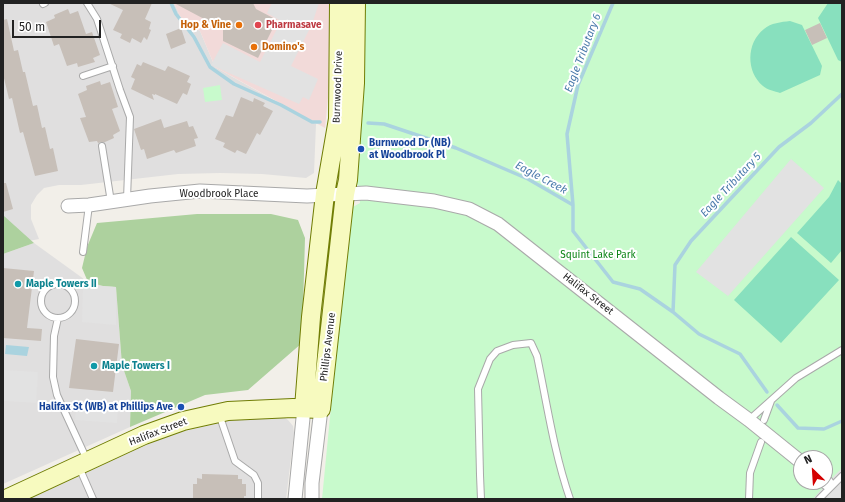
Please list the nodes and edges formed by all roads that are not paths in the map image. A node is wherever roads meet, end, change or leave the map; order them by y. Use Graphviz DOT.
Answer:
graph roads {
  1 [pos="87,3"];
  2 [pos="338,3"];
  3 [pos="356,3"];
  4 [pos="113,66"];
  5 [pos="84,76"];
  6 [pos="102,146"];
  7 [pos="325,194"];
  8 [pos="345,194"];
  9 [pos="126,199"];
  10 [pos="111,202"];
  11 [pos="89,205"];
  12 [pos="68,206"];
  13 [pos="83,252"];
  14 [pos="58,318"];
  15 [pos="842,350"];
  16 [pos="771,399"];
  17 [pos="312,409"];
  18 [pos="218,413"];
  19 [pos="749,420"];
  20 [pos="764,420"];
  21 [pos="761,442"];
  22 [pos="793,456"];
  23 [pos="83,464"];
  24 [pos="842,476"];
  25 [pos="833,480"];
  26 [pos="824,490"];
  27 [pos="6,499"];
  28 [pos="93,499"];
  29 [pos="258,499"];
  30 [pos="295,499"];
  31 [pos="312,499"];
  32 [pos="482,499"];
  33 [pos="570,499"];
  34 [pos="749,499"];
  35 [pos="819,499"];
  1 -- 4 [label="lane"];
  2 -- 7 [label="street, Burnwood Drive"];
  3 -- 8 [label="street, Burnwood Drive"];
  4 -- 5 [label="lane"];
  4 -- 9 [label="lane"];
  6 -- 10 [label="lane"];
  7 -- 8 [label="street, Woodbrook Place"];
  7 -- 9 [label="street, Woodbrook Place"];
  7 -- 17 [label="street, Phillips Avenue"];
  8 -- 17 [label="street, Phillips Avenue"];
  8 -- 19 [label="street, Halifax Street"];
  9 -- 10 [label="street, Woodbrook Place"];
  10 -- 11 [label="street, Woodbrook Place"];
  11 -- 12 [label="street, Woodbrook Place"];
  11 -- 13 [label="lane"];
  14 -- 14 [label="lane"];
  14 -- 23 [label="lane"];
  15 -- 16 [label="lane"];
  16 -- 19 [label="lane"];
  16 -- 20 [label="lane"];
  17 -- 18 [label="street, Halifax Street"];
  17 -- 30 [label="street, Phillips Avenue"];
  17 -- 31 [label="street, Phillips Avenue"];
  18 -- 23 [label="street, Halifax Street"];
  18 -- 29 [label="lane"];
  19 -- 22 [label="street, Halifax Street"];
  21 -- 34 [label="lane"];
  23 -- 27 [label="street, Halifax Street"];
  23 -- 28 [label="lane"];
  24 -- 25 [label="lane"];
  26 -- 35 [label="lane"];
  32 -- 33 [label="lane"];
}
